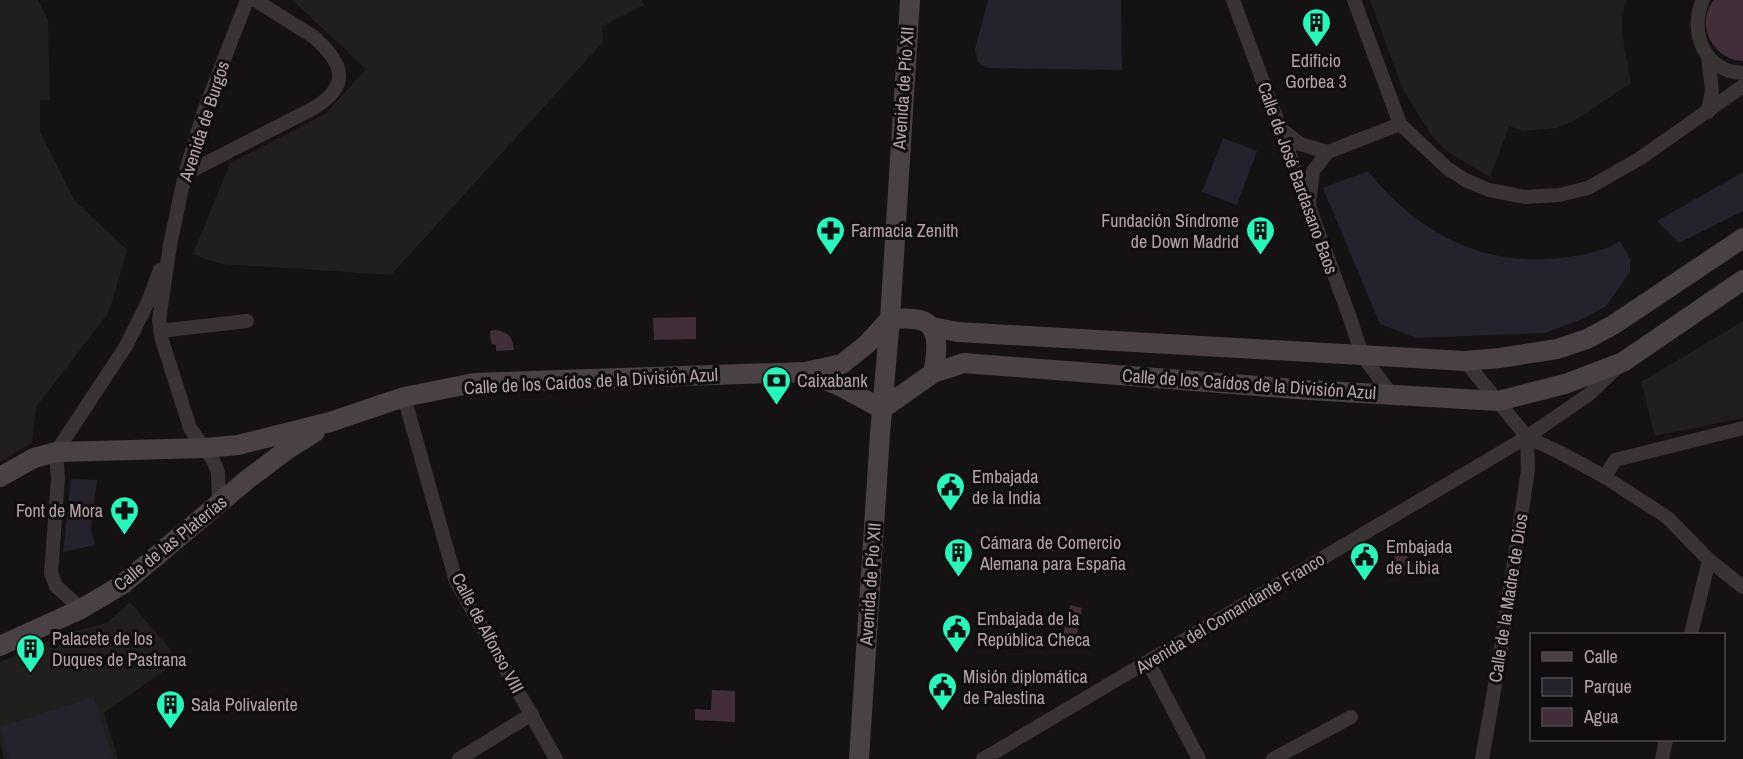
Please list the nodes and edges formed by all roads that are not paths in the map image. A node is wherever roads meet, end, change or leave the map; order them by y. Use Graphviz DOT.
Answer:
graph roads {
  1 [pos="247,0"];
  2 [pos="255,0"];
  3 [pos="910,0"];
  4 [pos="1233,0"];
  5 [pos="1354,0"];
  6 [pos="1703,0"];
  7 [pos="1708,56"];
  8 [pos="1743,73"];
  9 [pos="1743,86"];
  10 [pos="1708,112"];
  11 [pos="1400,124"];
  12 [pos="1278,127"];
  13 [pos="1328,152"];
  14 [pos="185,174"];
  15 [pos="1309,208"];
  16 [pos="1743,238"];
  17 [pos="170,245"];
  18 [pos="1743,280"];
  19 [pos="890,319"];
  20 [pos="247,321"];
  21 [pos="932,327"];
  22 [pos="160,331"];
  23 [pos="1362,355"];
  24 [pos="1465,360"];
  25 [pos="1623,362"];
  26 [pos="843,364"];
  27 [pos="805,372"];
  28 [pos="933,373"];
  29 [pos="840,387"];
  30 [pos="1391,394"];
  31 [pos="404,397"];
  32 [pos="1498,401"];
  33 [pos="882,409"];
  34 [pos="330,422"];
  35 [pos="1743,428"];
  36 [pos="1527,437"];
  37 [pos="205,448"];
  38 [pos="56,452"];
  39 [pos="0,477"];
  40 [pos="1605,477"];
  41 [pos="219,504"];
  42 [pos="1709,560"];
  43 [pos="1742,584"];
  44 [pos="81,609"];
  45 [pos="1691,633"];
  46 [pos="0,646"];
  47 [pos="1148,662"];
  48 [pos="532,714"];
  49 [pos="1351,717"];
  50 [pos="1666,741"];
  51 [pos="459,759"];
  52 [pos="556,759"];
  53 [pos="859,759"];
  54 [pos="983,759"];
  55 [pos="1199,759"];
  56 [pos="1273,759"];
  57 [pos="1482,759"];
  58 [pos="1662,759"];
  1 -- 14 [label="street, Avenida de Burgos"];
  2 -- 14 [label="street"];
  3 -- 19 [label="main road, Avenida de Pío XII"];
  4 -- 12 [label="street, Calle de José Bardasano Baos"];
  5 -- 11 [label="street"];
  6 -- 7 [label="street"];
  7 -- 8 [label="street"];
  7 -- 10 [label="street"];
  9 -- 10 [label="street"];
  10 -- 11 [label="street"];
  11 -- 13 [label="street"];
  12 -- 13 [label="street"];
  12 -- 15 [label="street, Calle de José Bardasano Baos"];
  13 -- 15 [label="street"];
  14 -- 17 [label="street, Avenida de Burgos"];
  15 -- 23 [label="street, Calle de José Bardasano Baos"];
  16 -- 24 [label="main road, Calle de los Caídos de la División Azul"];
  17 -- 22 [label="street"];
  17 -- 38 [label="street"];
  18 -- 25 [label="main road, Calle de los Caídos de la División Azul"];
  19 -- 21 [label="main road"];
  19 -- 26 [label="main road"];
  19 -- 33 [label="main road, Avenida de Pío XII"];
  20 -- 22 [label="street"];
  21 -- 23 [label="main road, Calle de los Caídos de la División Azul"];
  21 -- 28 [label="main road"];
  22 -- 37 [label="street"];
  23 -- 24 [label="main road, Calle de los Caídos de la División Azul"];
  23 -- 30 [label="street, Calle de José Bardasano Baos"];
  24 -- 32 [label="street"];
  25 -- 32 [label="main road, Calle de los Caídos de la División Azul"];
  25 -- 36 [label="street, Avenida del Comandante Franco"];
  26 -- 27 [label="main road, Calle de los Caídos de la División Azul"];
  26 -- 29 [label="main road"];
  27 -- 29 [label="main road, Calle de los Caídos de la División Azul"];
  27 -- 31 [label="main road, Calle de los Caídos de la División Azul"];
  28 -- 30 [label="main road, Calle de los Caídos de la División Azul"];
  28 -- 33 [label="main road"];
  29 -- 33 [label="main road"];
  30 -- 32 [label="main road, Calle de los Caídos de la División Azul"];
  31 -- 34 [label="main road, Calle de los Caídos de la División Azul"];
  31 -- 48 [label="street, Calle de Alfonso VIII"];
  32 -- 36 [label="street"];
  33 -- 53 [label="main road, Avenida de Pío XII"];
  34 -- 37 [label="main road, Calle de los Caídos de la División Azul"];
  34 -- 41 [label="main road, Calle de las Platerías"];
  35 -- 40 [label="street"];
  36 -- 40 [label="street"];
  36 -- 47 [label="street, Avenida del Comandante Franco"];
  36 -- 57 [label="street, Calle de la Madre de Dios"];
  37 -- 38 [label="main road, Calle de los Caídos de la División Azul"];
  37 -- 41 [label="street"];
  38 -- 39 [label="main road, Calle de los Caídos de la División Azul"];
  38 -- 44 [label="street"];
  40 -- 42 [label="street"];
  41 -- 44 [label="main road, Calle de las Platerías"];
  42 -- 43 [label="street"];
  42 -- 45 [label="street"];
  44 -- 46 [label="main road, Calle de las Platerías"];
  47 -- 54 [label="street, Avenida del Comandante Franco"];
  47 -- 55 [label="street"];
  48 -- 51 [label="street"];
  48 -- 52 [label="street, Calle de Alfonso VIII"];
  49 -- 56 [label="street"];
  50 -- 58 [label="street"];
}
